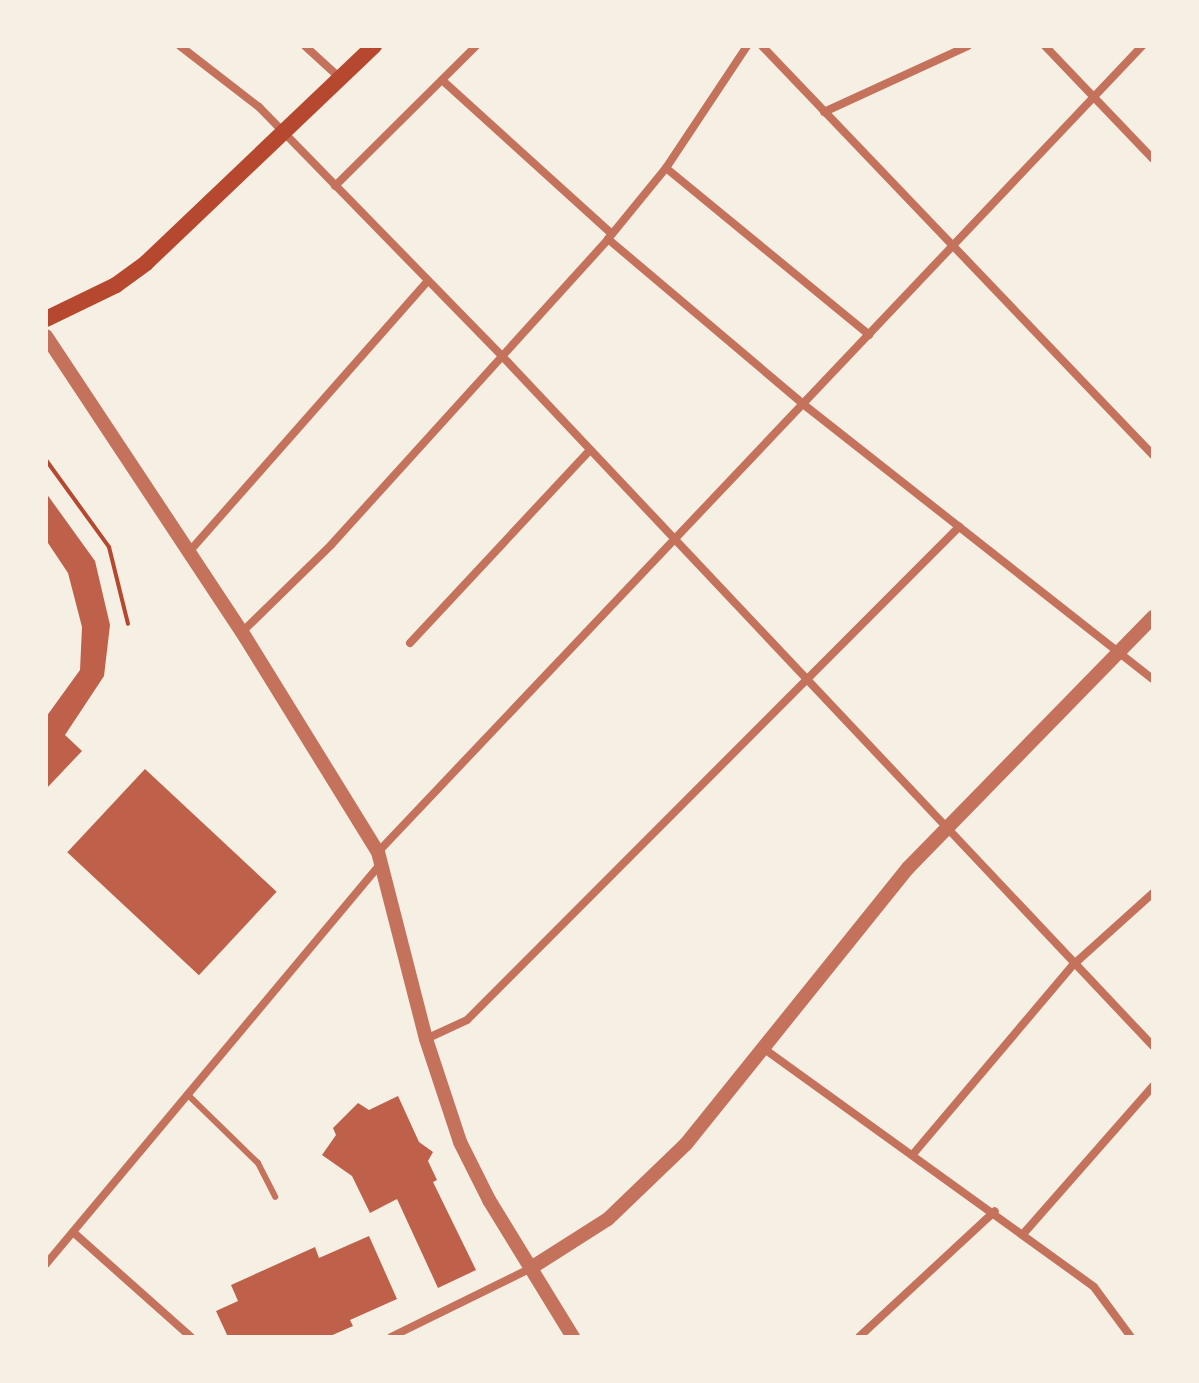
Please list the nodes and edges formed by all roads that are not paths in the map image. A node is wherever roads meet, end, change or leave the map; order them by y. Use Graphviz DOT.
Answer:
graph roads {
  1 [pos="180,46"];
  2 [pos="305,46"];
  3 [pos="374,46"];
  4 [pos="476,46"];
  5 [pos="747,46"];
  6 [pos="762,46"];
  7 [pos="968,46"];
  8 [pos="1045,46"];
  9 [pos="1142,46"];
  10 [pos="341,79"];
  11 [pos="442,80"];
  12 [pos="1092,99"];
  13 [pos="824,112"];
  14 [pos="283,134"];
  15 [pos="1153,159"];
  16 [pos="666,168"];
  17 [pos="335,186"];
  18 [pos="610,237"];
  19 [pos="951,248"];
  20 [pos="428,281"];
  21 [pos="46,319"];
  22 [pos="869,335"];
  23 [pos="46,336"];
  24 [pos="502,356"];
  25 [pos="803,404"];
  26 [pos="590,450"];
  27 [pos="1153,455"];
  28 [pos="959,527"];
  29 [pos="674,540"];
  30 [pos="188,553"];
  31 [pos="1153,617"];
  32 [pos="242,632"];
  33 [pos="410,643"];
  34 [pos="1118,652"];
  35 [pos="807,678"];
  36 [pos="1153,679"];
  37 [pos="946,829"];
  38 [pos="380,857"];
  39 [pos="1153,893"];
  40 [pos="1073,965"];
  41 [pos="426,1039"];
  42 [pos="1153,1046"];
  43 [pos="763,1048"];
  44 [pos="1153,1086"];
  45 [pos="187,1094"];
  46 [pos="914,1153"];
  47 [pos="275,1197"];
  48 [pos="995,1211"];
  49 [pos="73,1232"];
  50 [pos="1024,1233"];
  51 [pos="46,1264"];
  52 [pos="531,1268"];
  53 [pos="569,1335"];
  54 [pos="191,1337"];
  55 [pos="391,1337"];
  56 [pos="859,1337"];
  57 [pos="1131,1337"];
  1 -- 14 [label="street"];
  2 -- 10 [label="street"];
  3 -- 10 [label="main road"];
  4 -- 11 [label="street"];
  5 -- 16 [label="street"];
  6 -- 13 [label="street"];
  7 -- 13 [label="street"];
  8 -- 12 [label="street"];
  9 -- 12 [label="street"];
  10 -- 14 [label="main road"];
  11 -- 17 [label="street"];
  11 -- 18 [label="street"];
  12 -- 15 [label="street"];
  12 -- 19 [label="street"];
  13 -- 19 [label="street"];
  14 -- 17 [label="street"];
  14 -- 21 [label="main road"];
  16 -- 18 [label="street"];
  16 -- 22 [label="street"];
  17 -- 20 [label="street"];
  18 -- 24 [label="street"];
  18 -- 25 [label="street"];
  19 -- 22 [label="street"];
  19 -- 27 [label="street"];
  20 -- 24 [label="street"];
  20 -- 30 [label="street"];
  22 -- 25 [label="street"];
  23 -- 30 [label="street"];
  24 -- 26 [label="street"];
  24 -- 32 [label="street"];
  25 -- 28 [label="street"];
  25 -- 29 [label="street"];
  26 -- 29 [label="street"];
  26 -- 33 [label="street"];
  28 -- 34 [label="street"];
  28 -- 35 [label="street"];
  29 -- 35 [label="street"];
  29 -- 38 [label="street"];
  30 -- 32 [label="street"];
  31 -- 34 [label="street"];
  32 -- 38 [label="street"];
  34 -- 36 [label="street"];
  34 -- 37 [label="street"];
  35 -- 37 [label="street"];
  35 -- 41 [label="street"];
  37 -- 40 [label="street"];
  37 -- 43 [label="street"];
  38 -- 41 [label="street"];
  38 -- 45 [label="street"];
  39 -- 40 [label="street"];
  40 -- 42 [label="street"];
  40 -- 46 [label="street"];
  41 -- 52 [label="street"];
  43 -- 46 [label="street"];
  43 -- 52 [label="street"];
  44 -- 50 [label="street"];
  45 -- 47 [label="lane"];
  45 -- 49 [label="street"];
  46 -- 48 [label="street"];
  48 -- 50 [label="street"];
  48 -- 56 [label="street"];
  49 -- 51 [label="street"];
  49 -- 54 [label="street"];
  50 -- 57 [label="street"];
  52 -- 53 [label="street"];
  52 -- 55 [label="street"];
}
